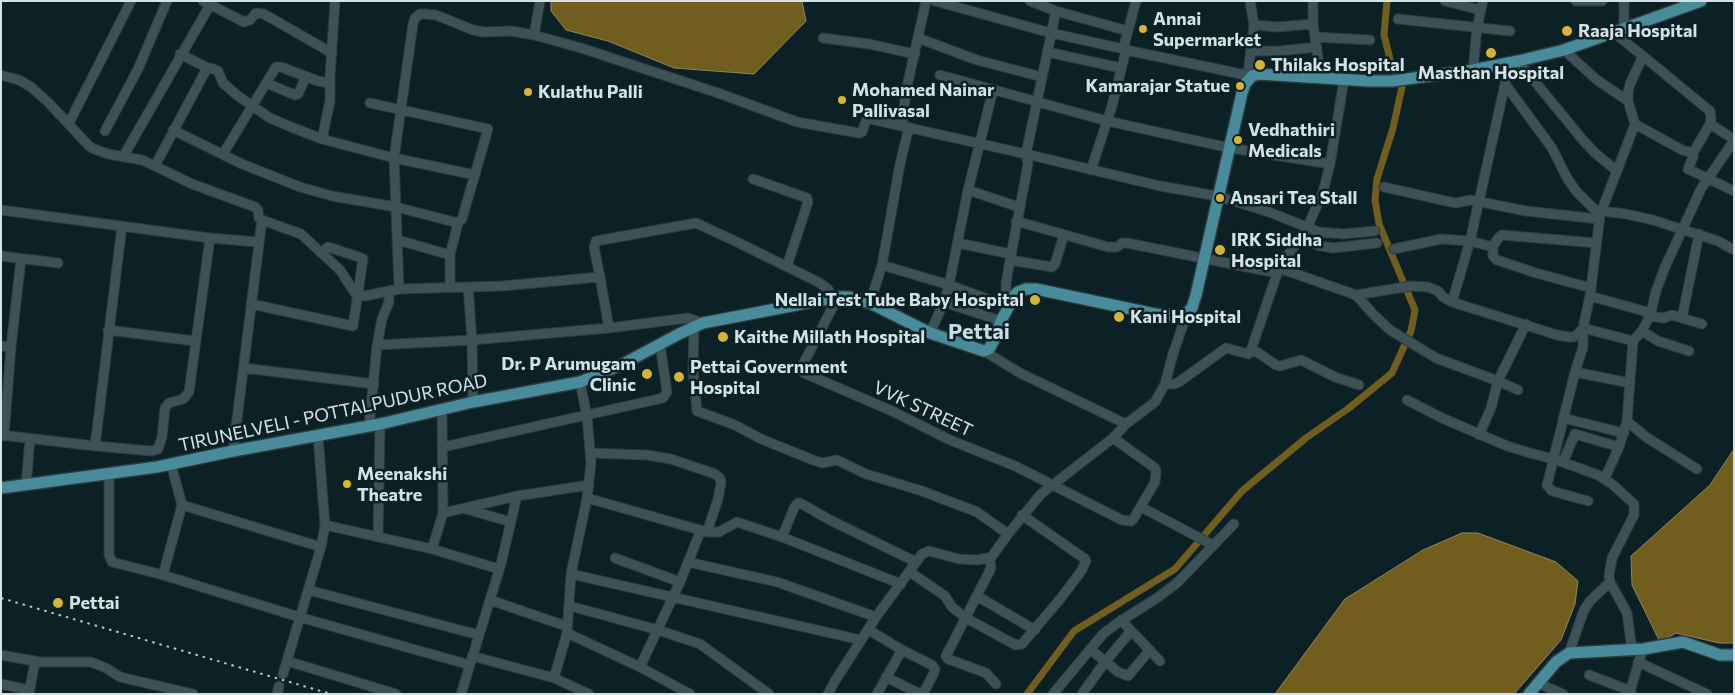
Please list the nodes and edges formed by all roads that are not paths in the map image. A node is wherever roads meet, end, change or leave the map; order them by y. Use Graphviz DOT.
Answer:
graph roads {
  1 [pos="131,1"];
  2 [pos="167,1"];
  3 [pos="335,1"];
  4 [pos="540,1"];
  5 [pos="926,1"];
  6 [pos="935,1"];
  7 [pos="1030,1"];
  8 [pos="1136,1"];
  9 [pos="1250,1"];
  10 [pos="1313,1"];
  11 [pos="1445,1"];
  12 [pos="1576,1"];
  13 [pos="1602,1"];
  14 [pos="1624,1"];
  15 [pos="1701,1"];
  16 [pos="206,3"];
  17 [pos="1482,5"];
  18 [pos="1055,7"];
  19 [pos="1398,19"];
  20 [pos="1313,24"];
  21 [pos="1254,25"];
  22 [pos="1477,27"];
  23 [pos="1128,30"];
  24 [pos="1618,30"];
  25 [pos="1510,31"];
  26 [pos="1052,33"];
  27 [pos="534,35"];
  28 [pos="1316,37"];
  29 [pos="823,38"];
  30 [pos="918,38"];
  31 [pos="1370,40"];
  32 [pos="1317,47"];
  33 [pos="1125,50"];
  34 [pos="1564,50"];
  35 [pos="1251,51"];
  36 [pos="1048,52"];
  37 [pos="332,53"];
  38 [pos="180,54"];
  39 [pos="915,54"];
  40 [pos="1643,56"];
  41 [pos="1513,62"];
  42 [pos="208,68"];
  43 [pos="1121,68"];
  44 [pos="1472,70"];
  45 [pos="1,75"];
  46 [pos="940,76"];
  47 [pos="306,77"];
  48 [pos="1042,77"];
  49 [pos="1251,77"];
  50 [pos="1319,78"];
  51 [pos="1344,80"];
  52 [pos="266,83"];
  53 [pos="329,83"];
  54 [pos="1505,84"];
  55 [pos="993,90"];
  56 [pos="1037,101"];
  57 [pos="1628,101"];
  58 [pos="370,103"];
  59 [pos="253,106"];
  60 [pos="401,109"];
  61 [pos="1107,121"];
  62 [pos="69,123"];
  63 [pos="1635,124"];
  64 [pos="1710,124"];
  65 [pos="906,126"];
  66 [pos="173,130"];
  67 [pos="105,131"];
  68 [pos="322,139"];
  69 [pos="980,145"];
  70 [pos="1230,148"];
  71 [pos="222,154"];
  72 [pos="1026,154"];
  73 [pos="1693,154"];
  74 [pos="123,157"];
  75 [pos="394,158"];
  76 [pos="1330,164"];
  77 [pos="155,166"];
  78 [pos="1090,170"];
  79 [pos="1617,171"];
  80 [pos="476,175"];
  81 [pos="1708,178"];
  82 [pos="753,179"];
  83 [pos="1384,187"];
  84 [pos="968,190"];
  85 [pos="1734,191"];
  86 [pos="1218,196"];
  87 [pos="1479,201"];
  88 [pos="1019,206"];
  89 [pos="396,207"];
  90 [pos="1,210"];
  91 [pos="1600,215"];
  92 [pos="262,220"];
  93 [pos="1016,221"];
  94 [pos="458,223"];
  95 [pos="122,226"];
  96 [pos="1307,228"];
  97 [pos="1683,229"];
  98 [pos="1375,232"];
  99 [pos="1699,234"];
  100 [pos="1064,235"];
  101 [pos="210,238"];
  102 [pos="1300,238"];
  103 [pos="398,240"];
  104 [pos="1470,241"];
  105 [pos="258,242"];
  106 [pos="958,243"];
  107 [pos="1377,243"];
  108 [pos="1596,243"];
  109 [pos="1493,247"];
  110 [pos="1394,249"];
  111 [pos="1732,249"];
  112 [pos="321,253"];
  113 [pos="450,255"];
  114 [pos="1,256"];
  115 [pos="1010,257"];
  116 [pos="21,258"];
  117 [pos="1204,258"];
  118 [pos="58,264"];
  119 [pos="882,265"];
  120 [pos="787,266"];
  121 [pos="1278,271"];
  122 [pos="600,277"];
  123 [pos="949,285"];
  124 [pos="450,287"];
  125 [pos="468,287"];
  126 [pos="394,290"];
  127 [pos="1590,292"];
  128 [pos="1356,294"];
  129 [pos="358,296"];
  130 [pos="835,297"];
  131 [pos="944,302"];
  132 [pos="1452,302"];
  133 [pos="870,303"];
  134 [pos="251,304"];
  135 [pos="1010,304"];
  136 [pos="1187,313"];
  137 [pos="1650,315"];
  138 [pos="1682,318"];
  139 [pos="1001,321"];
  140 [pos="1526,324"];
  141 [pos="1702,324"];
  142 [pos="699,325"];
  143 [pos="608,328"];
  144 [pos="1583,328"];
  145 [pos="108,330"];
  146 [pos="1642,331"];
  147 [pos="930,333"];
  148 [pos="472,340"];
  149 [pos="195,341"];
  150 [pos="1633,341"];
  151 [pos="660,344"];
  152 [pos="377,345"];
  153 [pos="1,346"];
  154 [pos="11,347"];
  155 [pos="1251,350"];
  156 [pos="984,351"];
  157 [pos="1689,351"];
  158 [pos="244,368"];
  159 [pos="1575,372"];
  160 [pos="1498,381"];
  161 [pos="580,382"];
  162 [pos="1630,383"];
  163 [pos="374,384"];
  164 [pos="1165,384"];
  165 [pos="1359,385"];
  166 [pos="1518,390"];
  167 [pos="1407,400"];
  168 [pos="473,402"];
  169 [pos="442,410"];
  170 [pos="587,416"];
  171 [pos="1563,418"];
  172 [pos="1627,421"];
  173 [pos="1126,424"];
  174 [pos="374,425"];
  175 [pos="1624,432"];
  176 [pos="3,435"];
  177 [pos="1479,435"];
  178 [pos="318,436"];
  179 [pos="1113,438"];
  180 [pos="30,439"];
  181 [pos="96,446"];
  182 [pos="443,447"];
  183 [pos="1618,447"];
  184 [pos="233,451"];
  185 [pos="590,453"];
  186 [pos="1554,459"];
  187 [pos="1564,462"];
  188 [pos="171,464"];
  189 [pos="1697,469"];
  190 [pos="109,474"];
  191 [pos="1604,478"];
  192 [pos="1052,484"];
  193 [pos="26,485"];
  194 [pos="589,485"];
  195 [pos="1,488"];
  196 [pos="517,496"];
  197 [pos="587,498"];
  198 [pos="1588,501"];
  199 [pos="182,506"];
  200 [pos="1141,507"];
  201 [pos="466,509"];
  202 [pos="443,513"];
  203 [pos="1022,515"];
  204 [pos="511,522"];
  205 [pos="1234,524"];
  206 [pos="325,525"];
  207 [pos="704,531"];
  208 [pos="1008,534"];
  209 [pos="378,537"];
  210 [pos="782,537"];
  211 [pos="1209,542"];
  212 [pos="320,547"];
  213 [pos="432,549"];
  214 [pos="614,558"];
  215 [pos="990,559"];
  216 [pos="688,562"];
  217 [pos="916,562"];
  218 [pos="499,569"];
  219 [pos="910,572"];
  220 [pos="571,574"];
  221 [pos="163,575"];
  222 [pos="680,582"];
  223 [pos="1610,582"];
  224 [pos="902,584"];
  225 [pos="308,590"];
  226 [pos="977,596"];
  227 [pos="673,597"];
  228 [pos="490,600"];
  229 [pos="570,606"];
  230 [pos="299,617"];
  231 [pos="876,617"];
  232 [pos="966,618"];
  233 [pos="1121,620"];
  234 [pos="566,630"];
  235 [pos="658,630"];
  236 [pos="869,630"];
  237 [pos="1035,630"];
  238 [pos="1132,631"];
  239 [pos="479,635"];
  240 [pos="861,640"];
  241 [pos="1090,649"];
  242 [pos="902,650"];
  243 [pos="1150,650"];
  244 [pos="1638,650"];
  245 [pos="1569,653"];
  246 [pos="1,655"];
  247 [pos="1734,655"];
  248 [pos="947,658"];
  249 [pos="471,660"];
  250 [pos="35,661"];
  251 [pos="287,661"];
  252 [pos="1160,661"];
  253 [pos="1105,662"];
  254 [pos="1638,662"];
  255 [pos="934,666"];
  256 [pos="640,667"];
  257 [pos="283,674"];
  258 [pos="1590,675"];
  259 [pos="886,677"];
  260 [pos="554,678"];
  261 [pos="1,684"];
  262 [pos="996,684"];
  263 [pos="1538,684"];
  264 [pos="1630,691"];
  265 [pos="29,692"];
  266 [pos="1087,692"];
  267 [pos="193,694"];
  268 [pos="396,694"];
  269 [pos="461,694"];
  270 [pos="589,694"];
  271 [pos="690,694"];
  272 [pos="769,694"];
  273 [pos="828,694"];
  274 [pos="877,694"];
  275 [pos="920,694"];
  276 [pos="923,694"];
  277 [pos="1053,694"];
  278 [pos="1529,694"];
  279 [pos="1563,694"];
  280 [pos="1640,694"];
  281 [pos="1707,694"];
  1 -- 62 [label="street"];
  2 -- 67 [label="street"];
  3 -- 37 [label="street"];
  4 -- 27 [label="street"];
  5 -- 30 [label="street"];
  6 -- 26 [label="street"];
  7 -- 18 [label="street"];
  8 -- 23 [label="street"];
  9 -- 21 [label="street"];
  10 -- 20 [label="street"];
  11 -- 17 [label="street"];
  12 -- 13 [label="street"];
  14 -- 24 [label="street"];
  15 -- 24 [label="main road"];
  16 -- 37 [label="street"];
  16 -- 38 [label="street"];
  17 -- 22 [label="street"];
  18 -- 23 [label="street"];
  18 -- 26 [label="street"];
  19 -- 22 [label="street"];
  20 -- 21 [label="street"];
  20 -- 28 [label="street"];
  21 -- 35 [label="street"];
  22 -- 25 [label="street"];
  22 -- 44 [label="street"];
  23 -- 33 [label="street"];
  24 -- 34 [label="main road"];
  24 -- 40 [label="street"];
  26 -- 33 [label="street"];
  26 -- 36 [label="street"];
  27 -- 60 [label="street"];
  27 -- 65 [label="street"];
  28 -- 31 [label="street"];
  28 -- 32 [label="street"];
  29 -- 39 [label="street"];
  30 -- 39 [label="street"];
  30 -- 48 [label="street"];
  32 -- 35 [label="street"];
  32 -- 50 [label="street"];
  33 -- 43 [label="street"];
  33 -- 49 [label="street"];
  34 -- 41 [label="main road"];
  34 -- 57 [label="street"];
  35 -- 49 [label="street"];
  36 -- 43 [label="street"];
  36 -- 48 [label="street"];
  37 -- 53 [label="street"];
  38 -- 42 [label="street"];
  38 -- 74 [label="street"];
  39 -- 65 [label="street"];
  40 -- 57 [label="street"];
  40 -- 64 [label="street"];
  41 -- 44 [label="main road"];
  41 -- 54 [label="street"];
  41 -- 79 [label="street"];
  42 -- 59 [label="street"];
  42 -- 66 [label="street"];
  43 -- 61 [label="street"];
  44 -- 51 [label="main road"];
  45 -- 62 [label="street"];
  46 -- 55 [label="street"];
  47 -- 52 [label="street"];
  47 -- 52 [label="street"];
  47 -- 53 [label="street"];
  48 -- 56 [label="street"];
  49 -- 50 [label="main road"];
  49 -- 70 [label="main road"];
  50 -- 51 [label="main road"];
  51 -- 76 [label="street"];
  52 -- 59 [label="street"];
  53 -- 68 [label="street"];
  54 -- 87 [label="street"];
  54 -- 91 [label="street"];
  55 -- 56 [label="street"];
  55 -- 69 [label="street"];
  56 -- 61 [label="street"];
  56 -- 72 [label="street"];
  57 -- 63 [label="street"];
  58 -- 60 [label="street"];
  59 -- 68 [label="street"];
  59 -- 71 [label="street"];
  60 -- 75 [label="street"];
  60 -- 80 [label="street"];
  61 -- 70 [label="street"];
  61 -- 78 [label="street"];
  62 -- 74 [label="street"];
  63 -- 73 [label="street"];
  63 -- 79 [label="street"];
  64 -- 73 [label="street"];
  64 -- 81 [label="street"];
  65 -- 69 [label="street"];
  65 -- 119 [label="street"];
  66 -- 71 [label="street"];
  66 -- 77 [label="street"];
  68 -- 75 [label="street"];
  69 -- 72 [label="street"];
  69 -- 84 [label="street"];
  70 -- 76 [label="street"];
  70 -- 86 [label="main road"];
  71 -- 89 [label="street"];
  72 -- 78 [label="street"];
  72 -- 88 [label="street"];
  73 -- 81 [label="street"];
  74 -- 77 [label="street"];
  75 -- 80 [label="street"];
  75 -- 89 [label="street"];
  76 -- 96 [label="street"];
  77 -- 92 [label="street"];
  78 -- 86 [label="street"];
  79 -- 91 [label="street"];
  80 -- 94 [label="street"];
  81 -- 85 [label="street"];
  81 -- 97 [label="street"];
  82 -- 120 [label="street"];
  83 -- 87 [label="street"];
  84 -- 88 [label="street"];
  84 -- 106 [label="street"];
  86 -- 96 [label="street"];
  86 -- 117 [label="main road"];
  87 -- 91 [label="street"];
  87 -- 104 [label="street"];
  88 -- 93 [label="street"];
  89 -- 94 [label="street"];
  89 -- 103 [label="street"];
  90 -- 95 [label="street"];
  91 -- 97 [label="street"];
  91 -- 108 [label="street"];
  92 -- 105 [label="street"];
  92 -- 112 [label="street"];
  93 -- 100 [label="street"];
  93 -- 115 [label="street"];
  94 -- 113 [label="street"];
  95 -- 101 [label="street"];
  95 -- 145 [label="street"];
  96 -- 98 [label="street"];
  96 -- 102 [label="street"];
  97 -- 99 [label="street"];
  97 -- 137 [label="street"];
  99 -- 111 [label="street"];
  99 -- 138 [label="street"];
  100 -- 115 [label="street"];
  100 -- 117 [label="street"];
  101 -- 105 [label="street"];
  101 -- 149 [label="street"];
  102 -- 107 [label="street"];
  102 -- 121 [label="street"];
  103 -- 113 [label="street"];
  103 -- 126 [label="street"];
  104 -- 109 [label="street"];
  104 -- 110 [label="street"];
  104 -- 132 [label="street"];
  105 -- 134 [label="street"];
  106 -- 115 [label="street"];
  106 -- 123 [label="street"];
  108 -- 109 [label="street"];
  108 -- 127 [label="street"];
  109 -- 127 [label="street"];
  112 -- 129 [label="street"];
  112 -- 129 [label="street"];
  113 -- 124 [label="street"];
  114 -- 116 [label="street"];
  115 -- 135 [label="street"];
  116 -- 118 [label="street"];
  116 -- 154 [label="street"];
  117 -- 121 [label="street"];
  117 -- 136 [label="main road"];
  119 -- 123 [label="street"];
  119 -- 133 [label="street"];
  120 -- 122 [label="street"];
  120 -- 130 [label="street"];
  121 -- 128 [label="street"];
  121 -- 155 [label="street"];
  122 -- 125 [label="street"];
  122 -- 143 [label="street"];
  123 -- 131 [label="street"];
  123 -- 135 [label="street"];
  124 -- 125 [label="street"];
  124 -- 126 [label="street"];
  125 -- 148 [label="street"];
  126 -- 129 [label="street"];
  126 -- 152 [label="street"];
  127 -- 137 [label="street"];
  127 -- 144 [label="street"];
  128 -- 132 [label="street"];
  128 -- 160 [label="street"];
  129 -- 134 [label="street"];
  130 -- 133 [label="main road, TIRUNELVELI - POTTALPUDUR ROAD"];
  130 -- 142 [label="main road, TIRUNELVELI - POTTALPUDUR ROAD"];
  130 -- 192 [label="street, VVK STREET"];
  131 -- 139 [label="street"];
  131 -- 147 [label="street"];
  132 -- 140 [label="street"];
  133 -- 147 [label="main road, TIRUNELVELI - POTTALPUDUR ROAD"];
  134 -- 158 [label="street"];
  135 -- 136 [label="main road"];
  135 -- 139 [label="main road"];
  136 -- 164 [label="street"];
  137 -- 138 [label="street"];
  137 -- 146 [label="street"];
  138 -- 141 [label="street"];
  139 -- 156 [label="main road"];
  140 -- 144 [label="street"];
  140 -- 160 [label="street"];
  142 -- 143 [label="street"];
  142 -- 151 [label="main road, TIRUNELVELI - POTTALPUDUR ROAD"];
  142 -- 208 [label="street"];
  143 -- 148 [label="street"];
  144 -- 150 [label="street"];
  144 -- 159 [label="street"];
  145 -- 149 [label="street"];
  145 -- 181 [label="street"];
  146 -- 150 [label="street"];
  146 -- 157 [label="street"];
  147 -- 156 [label="main road, TIRUNELVELI - POTTALPUDUR ROAD"];
  148 -- 152 [label="street"];
  148 -- 168 [label="street"];
  149 -- 181 [label="street"];
  150 -- 162 [label="street"];
  151 -- 161 [label="main road, TIRUNELVELI - POTTALPUDUR ROAD"];
  151 -- 170 [label="street"];
  152 -- 163 [label="street"];
  153 -- 154 [label="street"];
  154 -- 176 [label="street"];
  155 -- 164 [label="street"];
  155 -- 165 [label="street"];
  156 -- 173 [label="street"];
  158 -- 163 [label="street"];
  158 -- 184 [label="street"];
  159 -- 162 [label="street"];
  159 -- 171 [label="street"];
  160 -- 166 [label="street"];
  160 -- 177 [label="street"];
  161 -- 168 [label="main road, TIRUNELVELI - POTTALPUDUR ROAD"];
  161 -- 170 [label="street"];
  162 -- 172 [label="street"];
  163 -- 174 [label="street"];
  164 -- 173 [label="street"];
  167 -- 177 [label="street"];
  168 -- 169 [label="main road, TIRUNELVELI - POTTALPUDUR ROAD"];
  169 -- 174 [label="main road, TIRUNELVELI - POTTALPUDUR ROAD"];
  169 -- 182 [label="street"];
  170 -- 182 [label="street"];
  170 -- 185 [label="street"];
  171 -- 175 [label="street"];
  171 -- 186 [label="street"];
  172 -- 175 [label="street"];
  172 -- 189 [label="street"];
  173 -- 179 [label="street"];
  174 -- 178 [label="main road, TIRUNELVELI - POTTALPUDUR ROAD"];
  174 -- 209 [label="street"];
  175 -- 183 [label="street"];
  176 -- 180 [label="street"];
  177 -- 186 [label="street"];
  178 -- 184 [label="main road, TIRUNELVELI - POTTALPUDUR ROAD"];
  178 -- 206 [label="street"];
  179 -- 192 [label="street"];
  179 -- 200 [label="street"];
  180 -- 181 [label="street"];
  180 -- 193 [label="street"];
  182 -- 202 [label="street"];
  183 -- 187 [label="street"];
  183 -- 191 [label="street"];
  184 -- 188 [label="main road, TIRUNELVELI - POTTALPUDUR ROAD"];
  185 -- 194 [label="street"];
  185 -- 207 [label="street"];
  186 -- 187 [label="street"];
  186 -- 198 [label="street"];
  187 -- 191 [label="street"];
  188 -- 190 [label="main road, TIRUNELVELI - POTTALPUDUR ROAD"];
  188 -- 199 [label="street"];
  190 -- 193 [label="main road, TIRUNELVELI - POTTALPUDUR ROAD"];
  190 -- 221 [label="street"];
  191 -- 223 [label="street"];
  192 -- 200 [label="street, VVK STREET"];
  192 -- 203 [label="street"];
  193 -- 195 [label="main road, TIRUNELVELI - POTTALPUDUR ROAD"];
  194 -- 196 [label="street"];
  194 -- 197 [label="street"];
  196 -- 201 [label="street"];
  196 -- 204 [label="street"];
  197 -- 207 [label="street"];
  197 -- 220 [label="street"];
  199 -- 212 [label="street"];
  199 -- 221 [label="street"];
  200 -- 211 [label="street"];
  201 -- 202 [label="street"];
  201 -- 204 [label="street"];
  202 -- 213 [label="street"];
  203 -- 208 [label="street"];
  203 -- 237 [label="street"];
  204 -- 218 [label="street"];
  205 -- 211 [label="street"];
  206 -- 209 [label="street"];
  206 -- 212 [label="street"];
  207 -- 210 [label="street"];
  207 -- 216 [label="street"];
  208 -- 215 [label="street"];
  209 -- 213 [label="street"];
  210 -- 217 [label="street"];
  210 -- 224 [label="street"];
  211 -- 233 [label="street"];
  212 -- 225 [label="street"];
  213 -- 218 [label="street"];
  214 -- 222 [label="street"];
  215 -- 217 [label="street"];
  215 -- 226 [label="street"];
  216 -- 222 [label="street"];
  216 -- 231 [label="street"];
  217 -- 219 [label="street"];
  218 -- 228 [label="street"];
  219 -- 224 [label="street"];
  219 -- 232 [label="street"];
  220 -- 227 [label="street"];
  220 -- 229 [label="street"];
  221 -- 230 [label="street"];
  222 -- 227 [label="street"];
  223 -- 244 [label="street"];
  223 -- 245 [label="street"];
  224 -- 231 [label="street"];
  225 -- 230 [label="street"];
  225 -- 239 [label="street"];
  226 -- 232 [label="street"];
  226 -- 237 [label="street"];
  227 -- 235 [label="street"];
  227 -- 240 [label="street"];
  228 -- 234 [label="street"];
  228 -- 239 [label="street"];
  229 -- 234 [label="street"];
  229 -- 235 [label="street"];
  230 -- 249 [label="street"];
  230 -- 251 [label="street"];
  231 -- 236 [label="street"];
  232 -- 237 [label="street"];
  232 -- 248 [label="street"];
  233 -- 238 [label="street"];
  233 -- 241 [label="street"];
  234 -- 256 [label="street"];
  234 -- 260 [label="street"];
  235 -- 256 [label="street"];
  235 -- 272 [label="street"];
  236 -- 240 [label="street"];
  236 -- 242 [label="street"];
  238 -- 243 [label="street"];
  238 -- 253 [label="street"];
  239 -- 249 [label="street"];
  240 -- 273 [label="street"];
  241 -- 253 [label="street"];
  241 -- 277 [label="street"];
  242 -- 255 [label="street"];
  242 -- 259 [label="street"];
  243 -- 252 [label="street"];
  243 -- 253 [label="street"];
  244 -- 245 [label="main road"];
  244 -- 247 [label="main road"];
  244 -- 254 [label="street"];
  245 -- 263 [label="main road"];
  246 -- 250 [label="street"];
  248 -- 255 [label="street"];
  248 -- 262 [label="street"];
  249 -- 260 [label="street"];
  249 -- 269 [label="street"];
  250 -- 265 [label="street"];
  250 -- 267 [label="street"];
  251 -- 257 [label="street"];
  251 -- 268 [label="street"];
  253 -- 266 [label="street"];
  254 -- 264 [label="street"];
  254 -- 281 [label="street"];
  255 -- 276 [label="street"];
  256 -- 271 [label="street"];
  258 -- 264 [label="street"];
  259 -- 274 [label="street"];
  259 -- 275 [label="street"];
  260 -- 270 [label="street"];
  261 -- 265 [label="street"];
  263 -- 278 [label="main road"];
  263 -- 279 [label="street"];
  264 -- 280 [label="street"];
}
